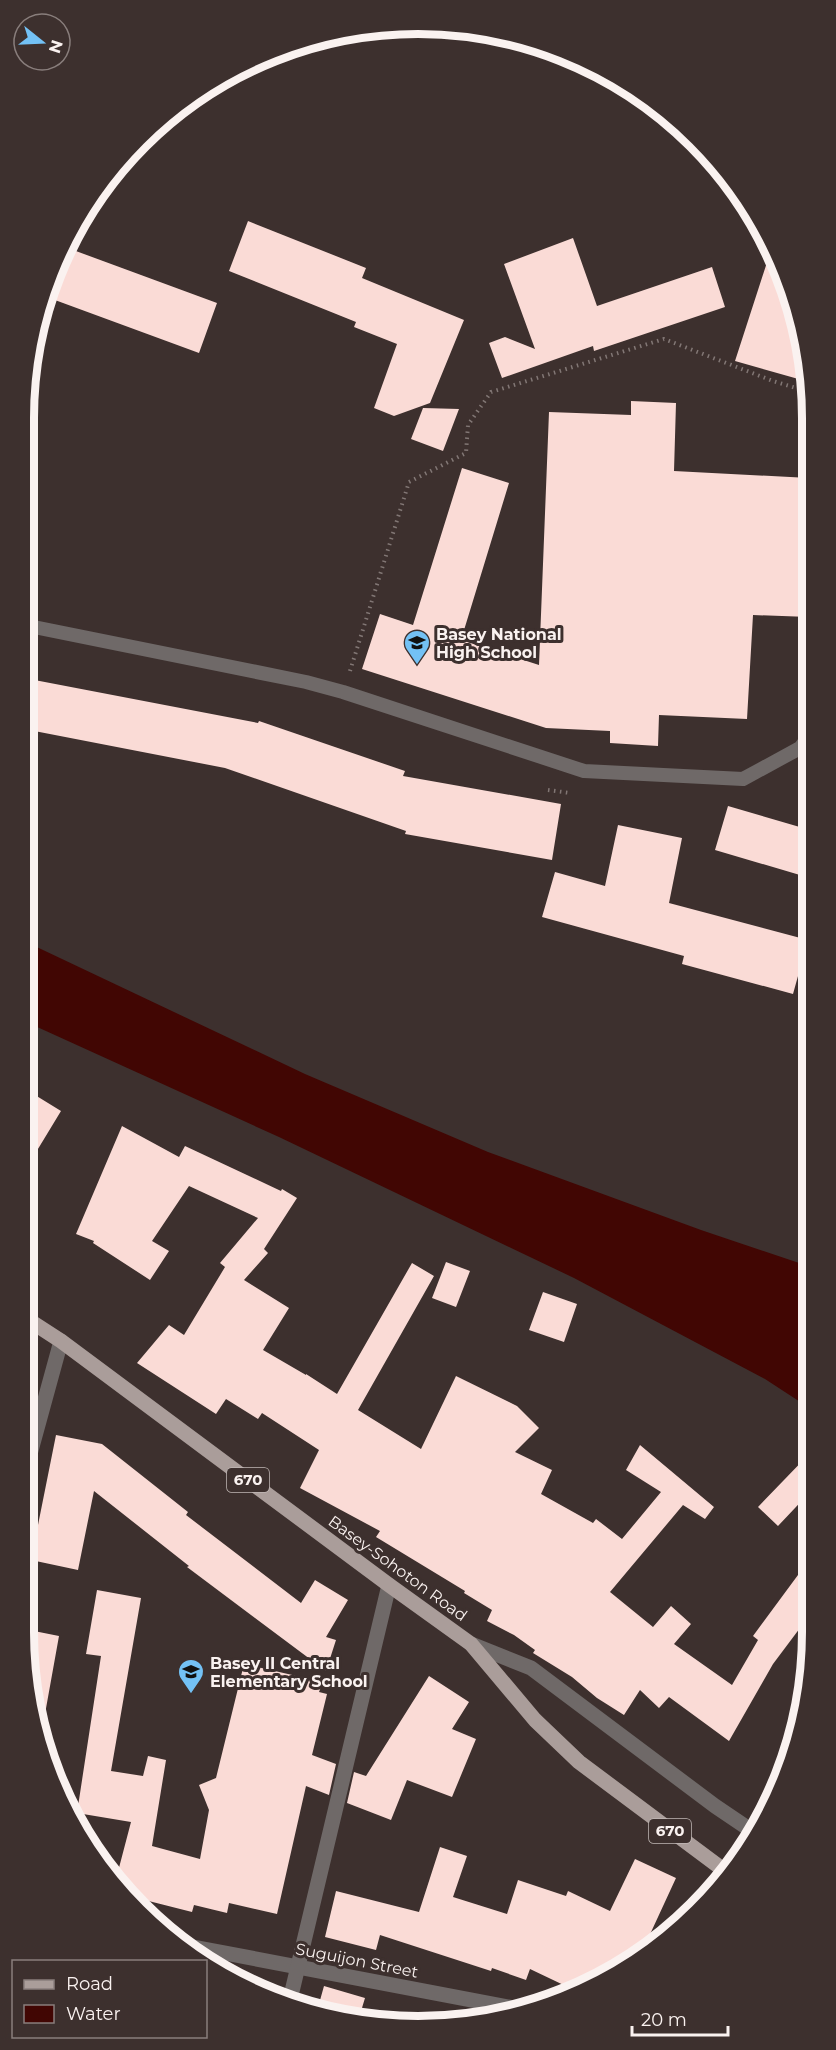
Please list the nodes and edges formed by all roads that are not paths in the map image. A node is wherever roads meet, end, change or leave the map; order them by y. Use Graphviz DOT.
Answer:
graph roads {
  1 [pos="34,627"];
  2 [pos="802,745"];
  3 [pos="34,1323"];
  4 [pos="61,1341"];
  5 [pos="34,1440"];
  6 [pos="389,1585"];
  7 [pos="471,1644"];
  8 [pos="748,1828"];
  9 [pos="720,1867"];
  10 [pos="202,1949"];
  11 [pos="296,1967"];
  12 [pos="291,1993"];
  13 [pos="502,2006"];
  1 -- 2 [label="lane"];
  3 -- 4 [label="main road, Basey-Sohoton Road / 670"];
  4 -- 5 [label="street"];
  4 -- 6 [label="main road, Basey-Sohoton Road / 670"];
  6 -- 7 [label="main road, Basey-Sohoton Road / 670"];
  6 -- 11 [label="street"];
  7 -- 8 [label="street"];
  7 -- 9 [label="main road, Basey-Sohoton Road / 670"];
  10 -- 11 [label="street, Suguijon Street"];
  11 -- 12 [label="street"];
  11 -- 13 [label="street, Suguijon Street"];
}
